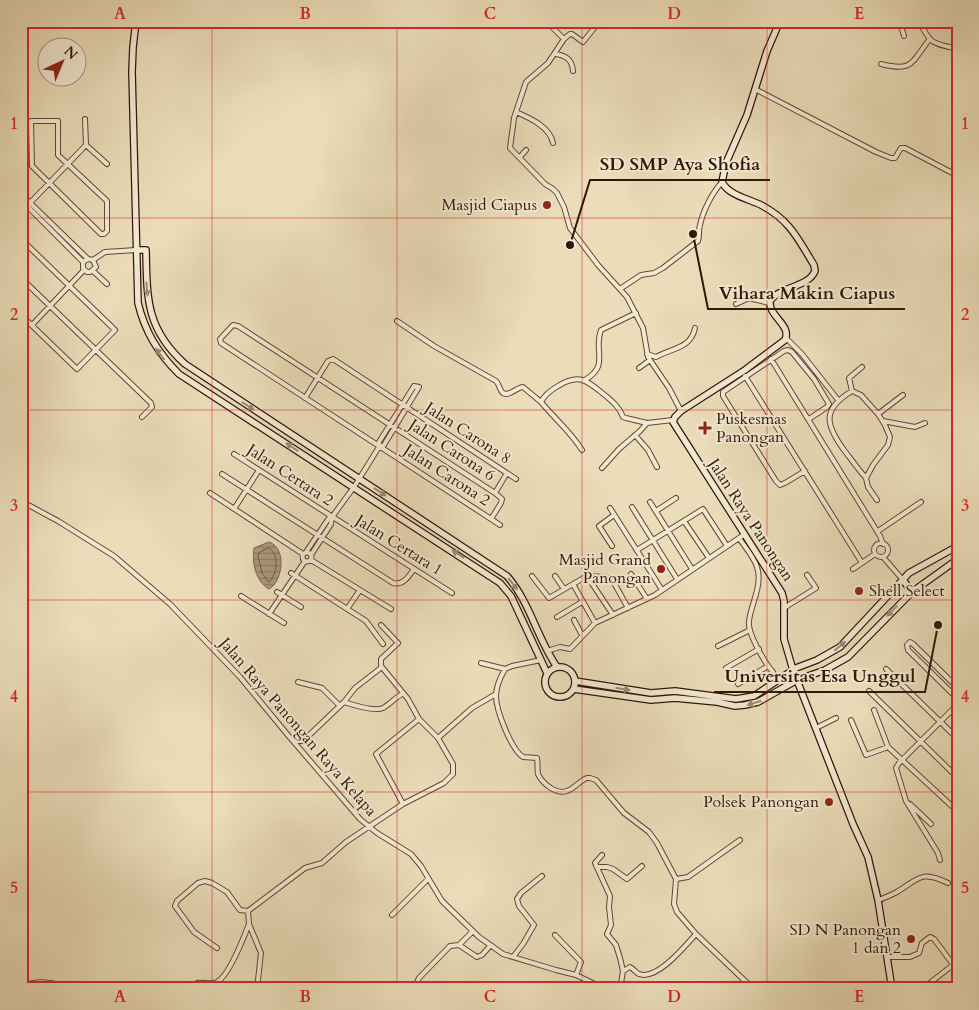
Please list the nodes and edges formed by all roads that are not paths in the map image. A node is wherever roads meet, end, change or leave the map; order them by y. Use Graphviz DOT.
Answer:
graph roads {
  1 [pos="136,21"];
  2 [pos="546,21"];
  3 [pos="605,21"];
  4 [pos="780,21"];
  5 [pos="909,21"];
  6 [pos="919,21"];
  7 [pos="904,36"];
  8 [pos="564,39"];
  9 [pos="929,40"];
  10 [pos="958,49"];
  11 [pos="556,54"];
  12 [pos="881,64"];
  13 [pos="573,71"];
  14 [pos="755,89"];
  15 [pos="516,112"];
  16 [pos="85,119"];
  17 [pos="553,143"];
  18 [pos="86,144"];
  19 [pos="526,150"];
  20 [pos="520,157"];
  21 [pos="68,164"];
  22 [pos="107,164"];
  23 [pos="958,176"];
  24 [pos="722,182"];
  25 [pos="49,183"];
  26 [pos="21,194"];
  27 [pos="30,203"];
  28 [pos="23,241"];
  29 [pos="136,250"];
  30 [pos="88,259"];
  31 [pos="93,260"];
  32 [pos="83,262"];
  33 [pos="84,270"];
  34 [pos="94,271"];
  35 [pos="21,278"];
  36 [pos="108,284"];
  37 [pos="69,286"];
  38 [pos="620,289"];
  39 [pos="769,303"];
  40 [pos="736,304"];
  41 [pos="50,306"];
  42 [pos="636,313"];
  43 [pos="21,315"];
  44 [pos="397,321"];
  45 [pos="32,325"];
  46 [pos="695,328"];
  47 [pos="786,338"];
  48 [pos="220,342"];
  49 [pos="95,349"];
  50 [pos="647,354"];
  51 [pos="650,360"];
  52 [pos="771,360"];
  53 [pos="862,367"];
  54 [pos="638,368"];
  55 [pos="745,376"];
  56 [pos="318,377"];
  57 [pos="585,380"];
  58 [pos="419,387"];
  59 [pos="425,390"];
  60 [pos="852,391"];
  61 [pos="903,395"];
  62 [pos="305,398"];
  63 [pos="838,400"];
  64 [pos="541,402"];
  65 [pos="402,404"];
  66 [pos="407,407"];
  67 [pos="681,411"];
  68 [pos="878,414"];
  69 [pos="142,416"];
  70 [pos="809,419"];
  71 [pos="673,420"];
  72 [pos="883,421"];
  73 [pos="647,423"];
  74 [pos="925,423"];
  75 [pos="390,425"];
  76 [pos="395,428"];
  77 [pos="635,435"];
  78 [pos="379,447"];
  79 [pos="582,450"];
  80 [pos="234,454"];
  81 [pos="657,467"];
  82 [pos="602,468"];
  83 [pos="260,470"];
  84 [pos="805,470"];
  85 [pos="507,473"];
  86 [pos="222,474"];
  87 [pos="866,478"];
  88 [pos="359,479"];
  89 [pos="516,479"];
  90 [pos="354,487"];
  91 [pos="247,489"];
  92 [pos="495,493"];
  93 [pos="210,494"];
  94 [pos="676,498"];
  95 [pos="877,500"];
  96 [pos="21,501"];
  97 [pos="650,502"];
  98 [pos="921,502"];
  99 [pos="632,507"];
  100 [pos="610,508"];
  101 [pos="234,509"];
  102 [pos="656,511"];
  103 [pos="614,515"];
  104 [pos="332,517"];
  105 [pos="491,519"];
  106 [pos="684,521"];
  107 [pos="500,525"];
  108 [pos="668,530"];
  109 [pos="878,531"];
  110 [pos="745,534"];
  111 [pos="318,535"];
  112 [pos="322,538"];
  113 [pos="739,538"];
  114 [pos="652,541"];
  115 [pos="883,544"];
  116 [pos="612,546"];
  117 [pos="727,546"];
  118 [pos="958,546"];
  119 [pos="637,550"];
  120 [pos="305,553"];
  121 [pos="875,554"];
  122 [pos="883,556"];
  123 [pos="311,557"];
  124 [pos="709,558"];
  125 [pos="958,559"];
  126 [pos="305,561"];
  127 [pos="862,562"];
  128 [pos="414,569"];
  129 [pos="692,569"];
  130 [pos="853,569"];
  131 [pos="290,573"];
  132 [pos="631,574"];
  133 [pos="807,575"];
  134 [pos="295,576"];
  135 [pos="532,576"];
  136 [pos="555,576"];
  137 [pos="587,576"];
  138 [pos="677,579"];
  139 [pos="903,580"];
  140 [pos="573,584"];
  141 [pos="564,589"];
  142 [pos="360,590"];
  143 [pos="662,590"];
  144 [pos="277,592"];
  145 [pos="912,592"];
  146 [pos="452,593"];
  147 [pos="282,595"];
  148 [pos="242,596"];
  149 [pos="647,599"];
  150 [pos="582,602"];
  151 [pos="301,608"];
  152 [pos="628,608"];
  153 [pos="784,608"];
  154 [pos="347,609"];
  155 [pos="390,609"];
  156 [pos="269,614"];
  157 [pos="613,615"];
  158 [pos="557,617"];
  159 [pos="574,620"];
  160 [pos="284,623"];
  161 [pos="595,623"];
  162 [pos="380,625"];
  163 [pos="750,630"];
  164 [pos="582,635"];
  165 [pos="383,644"];
  166 [pos="718,646"];
  167 [pos="759,649"];
  168 [pos="548,651"];
  169 [pos="541,660"];
  170 [pos="481,663"];
  171 [pos="768,666"];
  172 [pos="382,667"];
  173 [pos="557,667"];
  174 [pos="726,668"];
  175 [pos="886,669"];
  176 [pos="505,670"];
  177 [pos="793,670"];
  178 [pos="773,672"];
  179 [pos="547,673"];
  180 [pos="797,680"];
  181 [pos="575,681"];
  182 [pos="298,682"];
  183 [pos="738,684"];
  184 [pos="958,688"];
  185 [pos="574,689"];
  186 [pos="868,691"];
  187 [pos="651,693"];
  188 [pos="402,694"];
  189 [pos="496,694"];
  190 [pos="958,698"];
  191 [pos="651,700"];
  192 [pos="344,702"];
  193 [pos="958,704"];
  194 [pos="340,706"];
  195 [pos="874,710"];
  196 [pos="836,718"];
  197 [pos="419,719"];
  198 [pos="851,720"];
  199 [pos="940,722"];
  200 [pos="816,728"];
  201 [pos="438,738"];
  202 [pos="958,739"];
  203 [pos="293,741"];
  204 [pos="920,742"];
  205 [pos="888,747"];
  206 [pos="902,760"];
  207 [pos="958,778"];
  208 [pos="906,801"];
  209 [pos="403,804"];
  210 [pos="955,809"];
  211 [pos="931,824"];
  212 [pos="370,828"];
  213 [pos="740,840"];
  214 [pos="602,855"];
  215 [pos="940,860"];
  216 [pos="642,866"];
  217 [pos="598,867"];
  218 [pos="542,876"];
  219 [pos="428,879"];
  220 [pos="676,879"];
  221 [pos="948,883"];
  222 [pos="878,900"];
  223 [pos="248,911"];
  224 [pos="392,915"];
  225 [pos="250,924"];
  226 [pos="473,931"];
  227 [pos="696,934"];
  228 [pos="555,935"];
  229 [pos="459,945"];
  230 [pos="490,946"];
  231 [pos="217,948"];
  232 [pos="513,957"];
  233 [pos="887,957"];
  234 [pos="958,961"];
  235 [pos="952,964"];
  236 [pos="623,971"];
  237 [pos="958,971"];
  238 [pos="576,975"];
  239 [pos="744,980"];
  240 [pos="21,987"];
  241 [pos="68,989"];
  242 [pos="192,989"];
  243 [pos="257,989"];
  244 [pos="414,989"];
  245 [pos="605,989"];
  246 [pos="620,989"];
  247 [pos="739,989"];
  248 [pos="755,989"];
  249 [pos="892,989"];
  250 [pos="922,989"];
  1 -- 29 [label="street"];
  2 -- 8 [label="street"];
  3 -- 8 [label="street"];
  4 -- 14 [label="street"];
  5 -- 7 [label="street"];
  6 -- 9 [label="street"];
  8 -- 11 [label="street"];
  9 -- 10 [label="street"];
  9 -- 12 [label="street"];
  11 -- 13 [label="street"];
  11 -- 15 [label="street"];
  14 -- 23 [label="street"];
  14 -- 24 [label="street"];
  15 -- 17 [label="street"];
  15 -- 20 [label="street"];
  16 -- 18 [label="street"];
  18 -- 21 [label="street"];
  18 -- 22 [label="street"];
  19 -- 20 [label="street"];
  20 -- 38 [label="street"];
  21 -- 25 [label="street"];
  21 -- 25 [label="street"];
  21 -- 25 [label="street"];
  24 -- 38 [label="street"];
  24 -- 39 [label="street"];
  25 -- 27 [label="street"];
  26 -- 27 [label="street"];
  27 -- 30 [label="street"];
  27 -- 32 [label="street"];
  28 -- 37 [label="street"];
  29 -- 31 [label="street"];
  29 -- 88 [label="street, one-way"];
  90 -- 29 [label="street, one-way"];
  30 -- 31 [label="street"];
  30 -- 32 [label="street"];
  31 -- 34 [label="street"];
  32 -- 33 [label="street"];
  33 -- 34 [label="street"];
  33 -- 37 [label="street"];
  34 -- 36 [label="street"];
  35 -- 41 [label="street"];
  37 -- 41 [label="street"];
  37 -- 49 [label="street"];
  38 -- 42 [label="street"];
  39 -- 40 [label="street"];
  39 -- 47 [label="street"];
  41 -- 45 [label="street"];
  41 -- 49 [label="street"];
  42 -- 50 [label="street"];
  42 -- 57 [label="street"];
  43 -- 45 [label="street"];
  44 -- 64 [label="street"];
  45 -- 49 [label="street"];
  46 -- 50 [label="street"];
  47 -- 63 [label="street"];
  47 -- 67 [label="street"];
  48 -- 56 [label="street, Jalan Carona 6"];
  48 -- 62 [label="street, Jalan Carona 2"];
  49 -- 69 [label="street"];
  50 -- 51 [label="street"];
  51 -- 54 [label="street"];
  51 -- 67 [label="street"];
  52 -- 55 [label="street"];
  52 -- 70 [label="street"];
  52 -- 70 [label="street"];
  53 -- 60 [label="street"];
  55 -- 84 [label="street"];
  55 -- 84 [label="street"];
  56 -- 62 [label="street"];
  56 -- 65 [label="street, Jalan Carona 8"];
  56 -- 75 [label="street, Jalan Carona 6"];
  57 -- 64 [label="street"];
  57 -- 73 [label="street"];
  58 -- 59 [label="street"];
  58 -- 65 [label="street"];
  58 -- 66 [label="street"];
  60 -- 63 [label="street"];
  60 -- 68 [label="street"];
  61 -- 68 [label="street"];
  62 -- 78 [label="street, Jalan Carona 2"];
  63 -- 87 [label="street"];
  64 -- 79 [label="street"];
  65 -- 66 [label="street, Jalan Carona 8"];
  65 -- 75 [label="street"];
  66 -- 76 [label="street"];
  66 -- 85 [label="street, Jalan Carona 8"];
  67 -- 71 [label="street"];
  68 -- 72 [label="street"];
  70 -- 109 [label="street"];
  71 -- 73 [label="street"];
  71 -- 110 [label="street, Jalan Raya Panongan"];
  72 -- 74 [label="street"];
  72 -- 87 [label="street"];
  73 -- 77 [label="street"];
  75 -- 76 [label="street, Jalan Carona 6"];
  75 -- 78 [label="street"];
  76 -- 78 [label="street"];
  76 -- 92 [label="street, Jalan Carona 6"];
  77 -- 81 [label="street"];
  77 -- 82 [label="street"];
  78 -- 88 [label="street"];
  78 -- 105 [label="street, Jalan Carona 2"];
  80 -- 83 [label="street, Jalan Certara 2"];
  83 -- 91 [label="street"];
  83 -- 104 [label="street, Jalan Certara 2"];
  84 -- 127 [label="street"];
  85 -- 89 [label="street, Jalan Carona 8"];
  85 -- 92 [label="street"];
  86 -- 91 [label="street"];
  87 -- 95 [label="street"];
  88 -- 90 [label="street"];
  88 -- 168 [label="street, one-way"];
  90 -- 104 [label="street"];
  169 -- 90 [label="street, one-way"];
  91 -- 101 [label="street"];
  91 -- 111 [label="street"];
  92 -- 105 [label="street"];
  93 -- 101 [label="street"];
  94 -- 102 [label="street"];
  96 -- 203 [label="street, Jalan Raya Panongan Raya Kelapa"];
  97 -- 102 [label="street"];
  98 -- 109 [label="street"];
  99 -- 114 [label="street"];
  100 -- 103 [label="street"];
  101 -- 120 [label="street"];
  102 -- 108 [label="street"];
  103 -- 116 [label="street"];
  103 -- 119 [label="street"];
  104 -- 111 [label="street"];
  104 -- 112 [label="street"];
  104 -- 128 [label="street, Jalan Certara 1"];
  105 -- 107 [label="street, Jalan Carona 2"];
  106 -- 108 [label="street"];
  106 -- 117 [label="street"];
  106 -- 124 [label="street"];
  108 -- 114 [label="street"];
  108 -- 129 [label="street"];
  109 -- 115 [label="street"];
  110 -- 113 [label="street"];
  110 -- 153 [label="street, Jalan Raya Panongan"];
  111 -- 112 [label="street"];
  111 -- 120 [label="street"];
  112 -- 123 [label="street"];
  112 -- 128 [label="street"];
  113 -- 117 [label="street"];
  113 -- 163 [label="street"];
  114 -- 119 [label="street"];
  114 -- 138 [label="street"];
  115 -- 121 [label="street"];
  115 -- 122 [label="street"];
  117 -- 124 [label="street"];
  118 -- 139 [label="street"];
  119 -- 143 [label="street"];
  120 -- 123 [label="street"];
  120 -- 126 [label="street"];
  121 -- 122 [label="street"];
  121 -- 127 [label="street"];
  122 -- 139 [label="street"];
  123 -- 126 [label="street"];
  123 -- 142 [label="street"];
  124 -- 129 [label="street"];
  125 -- 145 [label="street"];
  126 -- 134 [label="street"];
  127 -- 130 [label="street"];
  128 -- 146 [label="street, Jalan Certara 1"];
  129 -- 138 [label="street"];
  131 -- 134 [label="street"];
  132 -- 149 [label="street"];
  133 -- 153 [label="street"];
  134 -- 147 [label="street"];
  134 -- 154 [label="street"];
  135 -- 141 [label="street"];
  136 -- 141 [label="street"];
  137 -- 140 [label="street"];
  137 -- 152 [label="street"];
  137 -- 157 [label="street"];
  138 -- 143 [label="street"];
  139 -- 145 [label="street"];
  177 -- 139 [label="street, one-way"];
  140 -- 141 [label="street"];
  140 -- 150 [label="street"];
  142 -- 154 [label="street"];
  142 -- 155 [label="street"];
  143 -- 149 [label="street"];
  144 -- 147 [label="street"];
  145 -- 180 [label="street, one-way"];
  147 -- 151 [label="street"];
  147 -- 156 [label="street"];
  148 -- 156 [label="street"];
  149 -- 152 [label="street"];
  150 -- 158 [label="street"];
  150 -- 161 [label="street"];
  152 -- 157 [label="street"];
  153 -- 177 [label="street, Jalan Raya Panongan"];
  154 -- 165 [label="street"];
  156 -- 160 [label="street"];
  157 -- 161 [label="street"];
  159 -- 164 [label="street"];
  161 -- 164 [label="street"];
  162 -- 172 [label="street"];
  163 -- 166 [label="street"];
  163 -- 167 [label="street"];
  164 -- 168 [label="street"];
  167 -- 171 [label="street"];
  167 -- 174 [label="street"];
  168 -- 173 [label="street"];
  169 -- 176 [label="street"];
  169 -- 179 [label="street"];
  170 -- 176 [label="street"];
  171 -- 178 [label="street"];
  171 -- 183 [label="street"];
  172 -- 188 [label="street"];
  172 -- 192 [label="street"];
  173 -- 179 [label="street"];
  173 -- 181 [label="street"];
  175 -- 199 [label="street"];
  176 -- 189 [label="street"];
  177 -- 180 [label="street, Jalan Raya Panongan"];
  177 -- 187 [label="street"];
  179 -- 185 [label="street"];
  180 -- 191 [label="street, one-way"];
  180 -- 200 [label="street, Jalan Raya Panongan"];
  181 -- 185 [label="street"];
  181 -- 187 [label="street, one-way"];
  182 -- 194 [label="street"];
  184 -- 190 [label="street"];
  185 -- 191 [label="street"];
  186 -- 204 [label="street"];
  187 -- 191 [label="street"];
  188 -- 192 [label="street"];
  188 -- 197 [label="street"];
  189 -- 201 [label="street"];
  189 -- 220 [label="street"];
  192 -- 194 [label="street"];
  193 -- 199 [label="street"];
  194 -- 203 [label="street"];
  195 -- 205 [label="street"];
  196 -- 200 [label="street"];
  197 -- 201 [label="street"];
  197 -- 209 [label="street"];
  198 -- 205 [label="street"];
  199 -- 202 [label="street"];
  199 -- 204 [label="street"];
  200 -- 222 [label="street, Jalan Raya Panongan"];
  201 -- 209 [label="street"];
  203 -- 212 [label="street, Jalan Raya Panongan Raya Kelapa"];
  204 -- 206 [label="street"];
  204 -- 207 [label="street"];
  205 -- 206 [label="street"];
  206 -- 208 [label="street"];
  206 -- 210 [label="street"];
  208 -- 211 [label="street"];
  208 -- 215 [label="street"];
  209 -- 212 [label="street"];
  212 -- 219 [label="street, Jalan Raya Panongan Raya Kelapa"];
  212 -- 223 [label="street"];
  213 -- 220 [label="street"];
  214 -- 217 [label="street"];
  216 -- 217 [label="street"];
  217 -- 236 [label="street"];
  218 -- 232 [label="street"];
  219 -- 224 [label="street"];
  219 -- 226 [label="street, Jalan Raya Panongan Raya Kelapa"];
  220 -- 227 [label="street"];
  221 -- 222 [label="street"];
  222 -- 233 [label="street, Jalan Raya Panongan"];
  223 -- 225 [label="street"];
  223 -- 231 [label="street"];
  225 -- 242 [label="street"];
  225 -- 243 [label="street"];
  226 -- 229 [label="street"];
  226 -- 230 [label="street, Jalan Raya Panongan Raya Kelapa"];
  227 -- 236 [label="street"];
  227 -- 239 [label="street"];
  228 -- 238 [label="street"];
  229 -- 230 [label="street"];
  229 -- 244 [label="street"];
  230 -- 232 [label="street, Jalan Raya Panongan Raya Kelapa"];
  232 -- 238 [label="street, Jalan Raya Panongan Raya Kelapa"];
  233 -- 235 [label="street"];
  233 -- 249 [label="street, Jalan Raya Panongan"];
  234 -- 235 [label="street"];
  235 -- 237 [label="street"];
  235 -- 250 [label="street"];
  236 -- 246 [label="street"];
  238 -- 245 [label="street, Jalan Raya Panongan Raya Kelapa"];
  239 -- 247 [label="street"];
  239 -- 248 [label="street"];
  240 -- 241 [label="street"];
}
